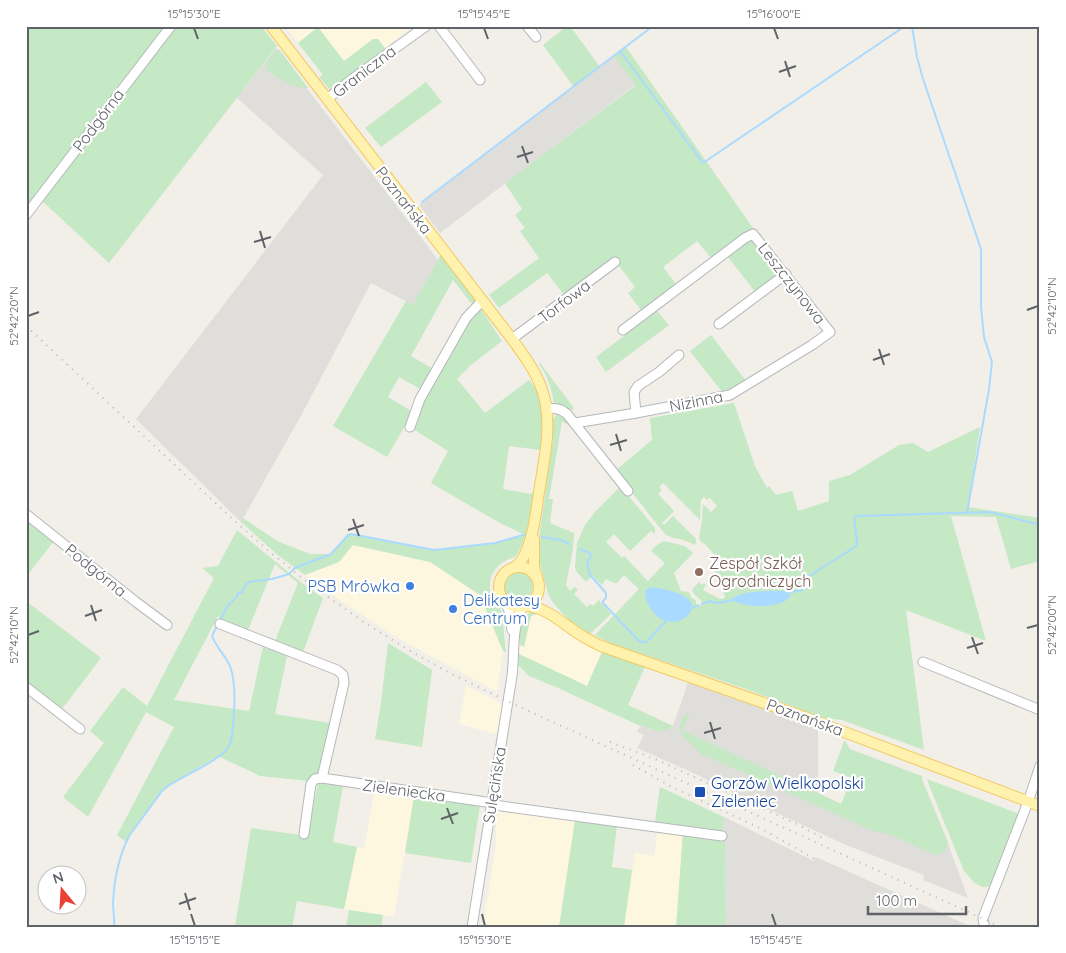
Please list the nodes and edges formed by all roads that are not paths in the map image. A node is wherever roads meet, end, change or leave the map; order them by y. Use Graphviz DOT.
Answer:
graph roads {
  1 [pos="171,26"];
  2 [pos="271,26"];
  3 [pos="426,26"];
  4 [pos="439,26"];
  5 [pos="527,26"];
  6 [pos="536,37"];
  7 [pos="480,80"];
  8 [pos="327,99"];
  9 [pos="26,214"];
  10 [pos="615,262"];
  11 [pos="786,274"];
  12 [pos="482,301"];
  13 [pos="719,324"];
  14 [pos="623,330"];
  15 [pos="830,332"];
  16 [pos="512,340"];
  17 [pos="679,355"];
  18 [pos="546,409"];
  19 [pos="636,413"];
  20 [pos="575,423"];
  21 [pos="410,427"];
  22 [pos="628,491"];
  23 [pos="26,514"];
  24 [pos="534,525"];
  25 [pos="514,567"];
  26 [pos="538,585"];
  27 [pos="505,601"];
  28 [pos="524,606"];
  29 [pos="220,624"];
  30 [pos="167,625"];
  31 [pos="571,629"];
  32 [pos="514,643"];
  33 [pos="923,662"];
  34 [pos="26,687"];
  35 [pos="1040,710"];
  36 [pos="80,729"];
  37 [pos="1040,766"];
  38 [pos="322,778"];
  39 [pos="1028,802"];
  40 [pos="492,804"];
  41 [pos="1040,806"];
  42 [pos="304,834"];
  43 [pos="722,836"];
  44 [pos="984,921"];
  45 [pos="472,927"];
  1 -- 9 [label="street, Podgórna"];
  2 -- 8 [label="main road, Poznańska"];
  3 -- 8 [label="street, Graniczna"];
  4 -- 7 [label="street"];
  5 -- 6 [label="street"];
  8 -- 12 [label="main road, Poznańska"];
  10 -- 16 [label="street, Torfowa"];
  11 -- 13 [label="street"];
  11 -- 14 [label="street, Leszczynowa"];
  11 -- 15 [label="street, Leszczynowa"];
  12 -- 16 [label="main road, Poznańska"];
  12 -- 21 [label="street"];
  15 -- 19 [label="street, Nizinna"];
  16 -- 18 [label="main road, Poznańska"];
  17 -- 19 [label="street"];
  18 -- 20 [label="street"];
  18 -- 24 [label="main road, Poznańska"];
  19 -- 20 [label="street, Nizinna"];
  20 -- 22 [label="street"];
  23 -- 30 [label="street, Podgórna"];
  24 -- 25 [label="main road, Poznańska"];
  24 -- 26 [label="main road, Poznańska"];
  25 -- 26 [label="main road"];
  25 -- 27 [label="main road"];
  26 -- 28 [label="main road"];
  26 -- 31 [label="main road, Poznańska"];
  27 -- 28 [label="main road"];
  27 -- 32 [label="street, Sulęcińska"];
  28 -- 31 [label="main road, Poznańska"];
  28 -- 32 [label="street, Sulęcińska"];
  29 -- 38 [label="street"];
  31 -- 39 [label="main road, Poznańska"];
  32 -- 40 [label="street, Sulęcińska"];
  33 -- 35 [label="street"];
  34 -- 36 [label="street"];
  37 -- 39 [label="street"];
  38 -- 40 [label="street, Zieleniecka"];
  38 -- 42 [label="street"];
  39 -- 41 [label="main road, Poznańska"];
  39 -- 44 [label="street"];
  40 -- 43 [label="street, Zieleniecka"];
  40 -- 45 [label="street, Sulęcińska"];
}
